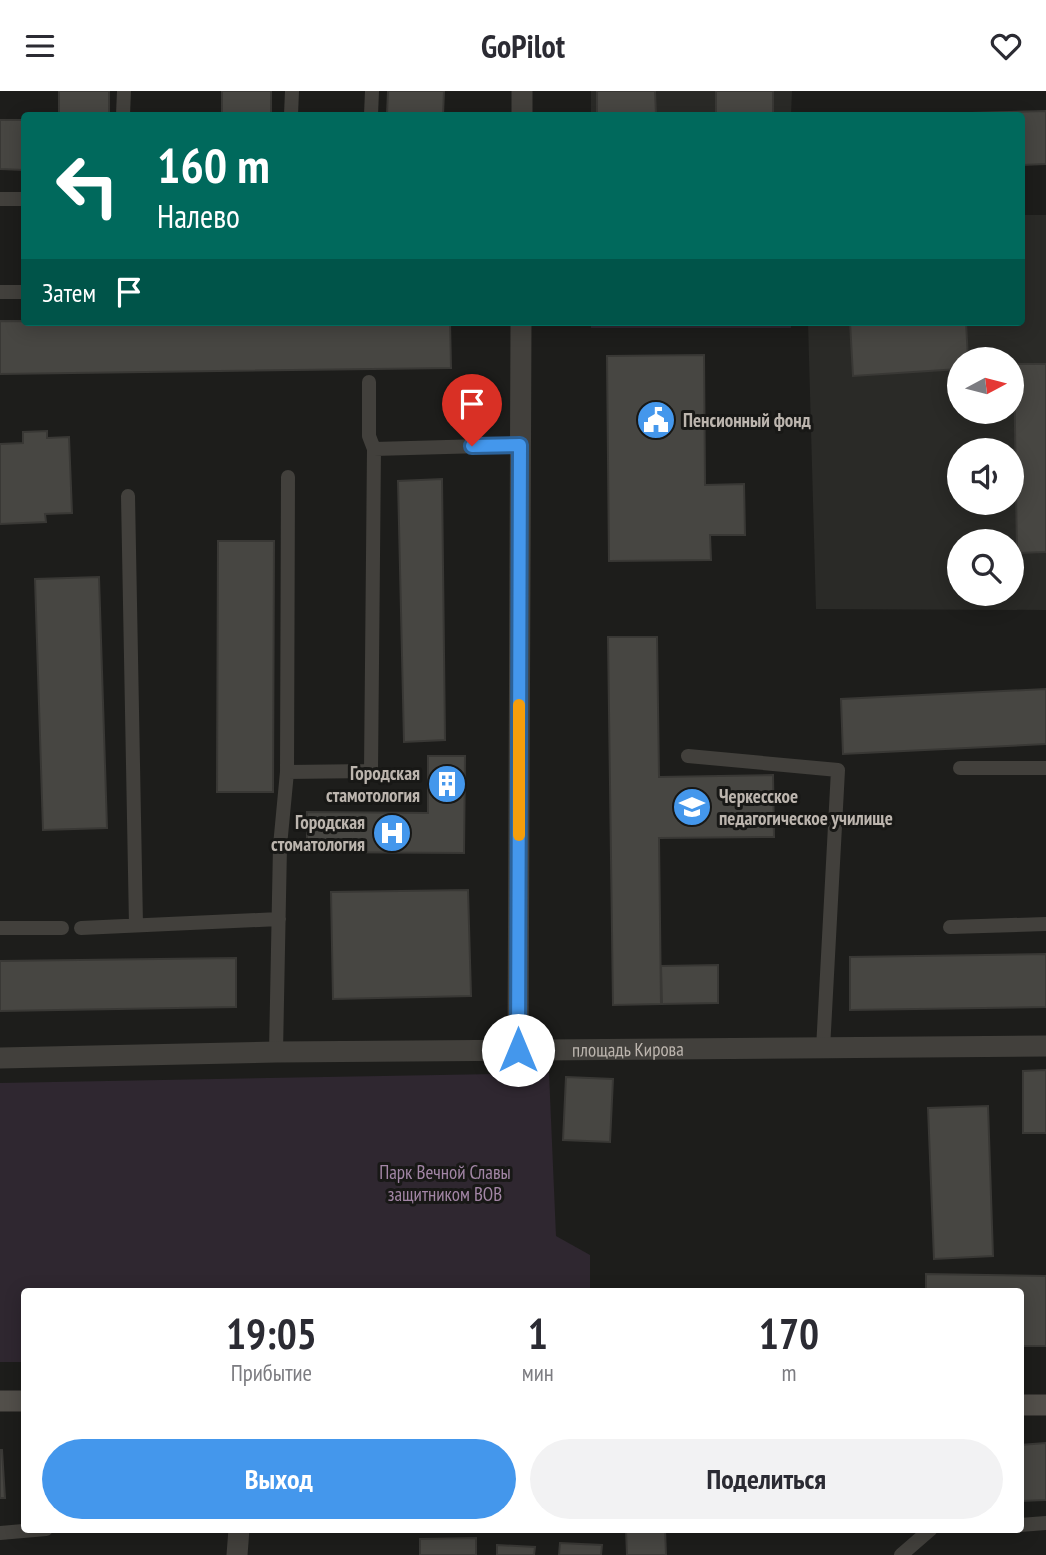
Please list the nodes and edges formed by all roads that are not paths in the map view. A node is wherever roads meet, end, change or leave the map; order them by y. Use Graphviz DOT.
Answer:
graph roads {
  1 [pos="124,91"];
  2 [pos="292,91"];
  3 [pos="372,91"];
  4 [pos="522,91"];
  5 [pos="123,112"];
  6 [pos="291,112"];
  7 [pos="372,112"];
  8 [pos="522,112"];
  9 [pos="0,199"];
  10 [pos="21,199"];
  11 [pos="0,292"];
  12 [pos="21,292"];
  13 [pos="521,326"];
  14 [pos="369,382"];
  15 [pos="520,445"];
  16 [pos="374,449"];
  17 [pos="288,477"];
  18 [pos="128,496"];
  19 [pos="688,756"];
  20 [pos="960,768"];
  21 [pos="1046,768"];
  22 [pos="288,772"];
  23 [pos="279,919"];
  24 [pos="1046,924"];
  25 [pos="136,925"];
  26 [pos="950,927"];
  27 [pos="0,928"];
  28 [pos="62,928"];
  29 [pos="81,929"];
  30 [pos="1046,1046"];
  31 [pos="823,1049"];
  32 [pos="518,1050"];
  33 [pos="276,1052"];
  34 [pos="0,1058"];
  35 [pos="0,1401"];
  36 [pos="21,1401"];
  37 [pos="1024,1405"];
  38 [pos="1046,1405"];
  39 [pos="1046,1523"];
  40 [pos="1024,1525"];
  41 [pos="21,1532"];
  42 [pos="0,1533"];
  43 [pos="239,1533"];
  44 [pos="926,1533"];
  45 [pos="237,1555"];
  46 [pos="901,1555"];
  1 -- 5 [label="lane"];
  2 -- 6 [label="lane"];
  3 -- 7 [label="lane"];
  4 -- 8 [label="street"];
  9 -- 10 [label="lane"];
  11 -- 12 [label="lane"];
  13 -- 15 [label="street"];
  14 -- 16 [label="lane"];
  15 -- 16 [label="lane"];
  15 -- 32 [label="street"];
  16 -- 22 [label="lane"];
  17 -- 22 [label="lane"];
  18 -- 25 [label="lane"];
  19 -- 31 [label="lane"];
  20 -- 21 [label="lane"];
  22 -- 23 [label="lane"];
  23 -- 25 [label="lane"];
  23 -- 33 [label="lane"];
  24 -- 26 [label="lane"];
  25 -- 29 [label="lane"];
  27 -- 28 [label="lane"];
  30 -- 31 [label="street, площадь Кирова"];
  31 -- 32 [label="street, площадь Кирова"];
  32 -- 33 [label="street, площадь Кирова"];
  33 -- 34 [label="street, площадь Кирова"];
  35 -- 36 [label="main road"];
  37 -- 38 [label="main road"];
  39 -- 40 [label="lane"];
  41 -- 42 [label="lane"];
  43 -- 45 [label="street"];
  44 -- 46 [label="lane"];
}
